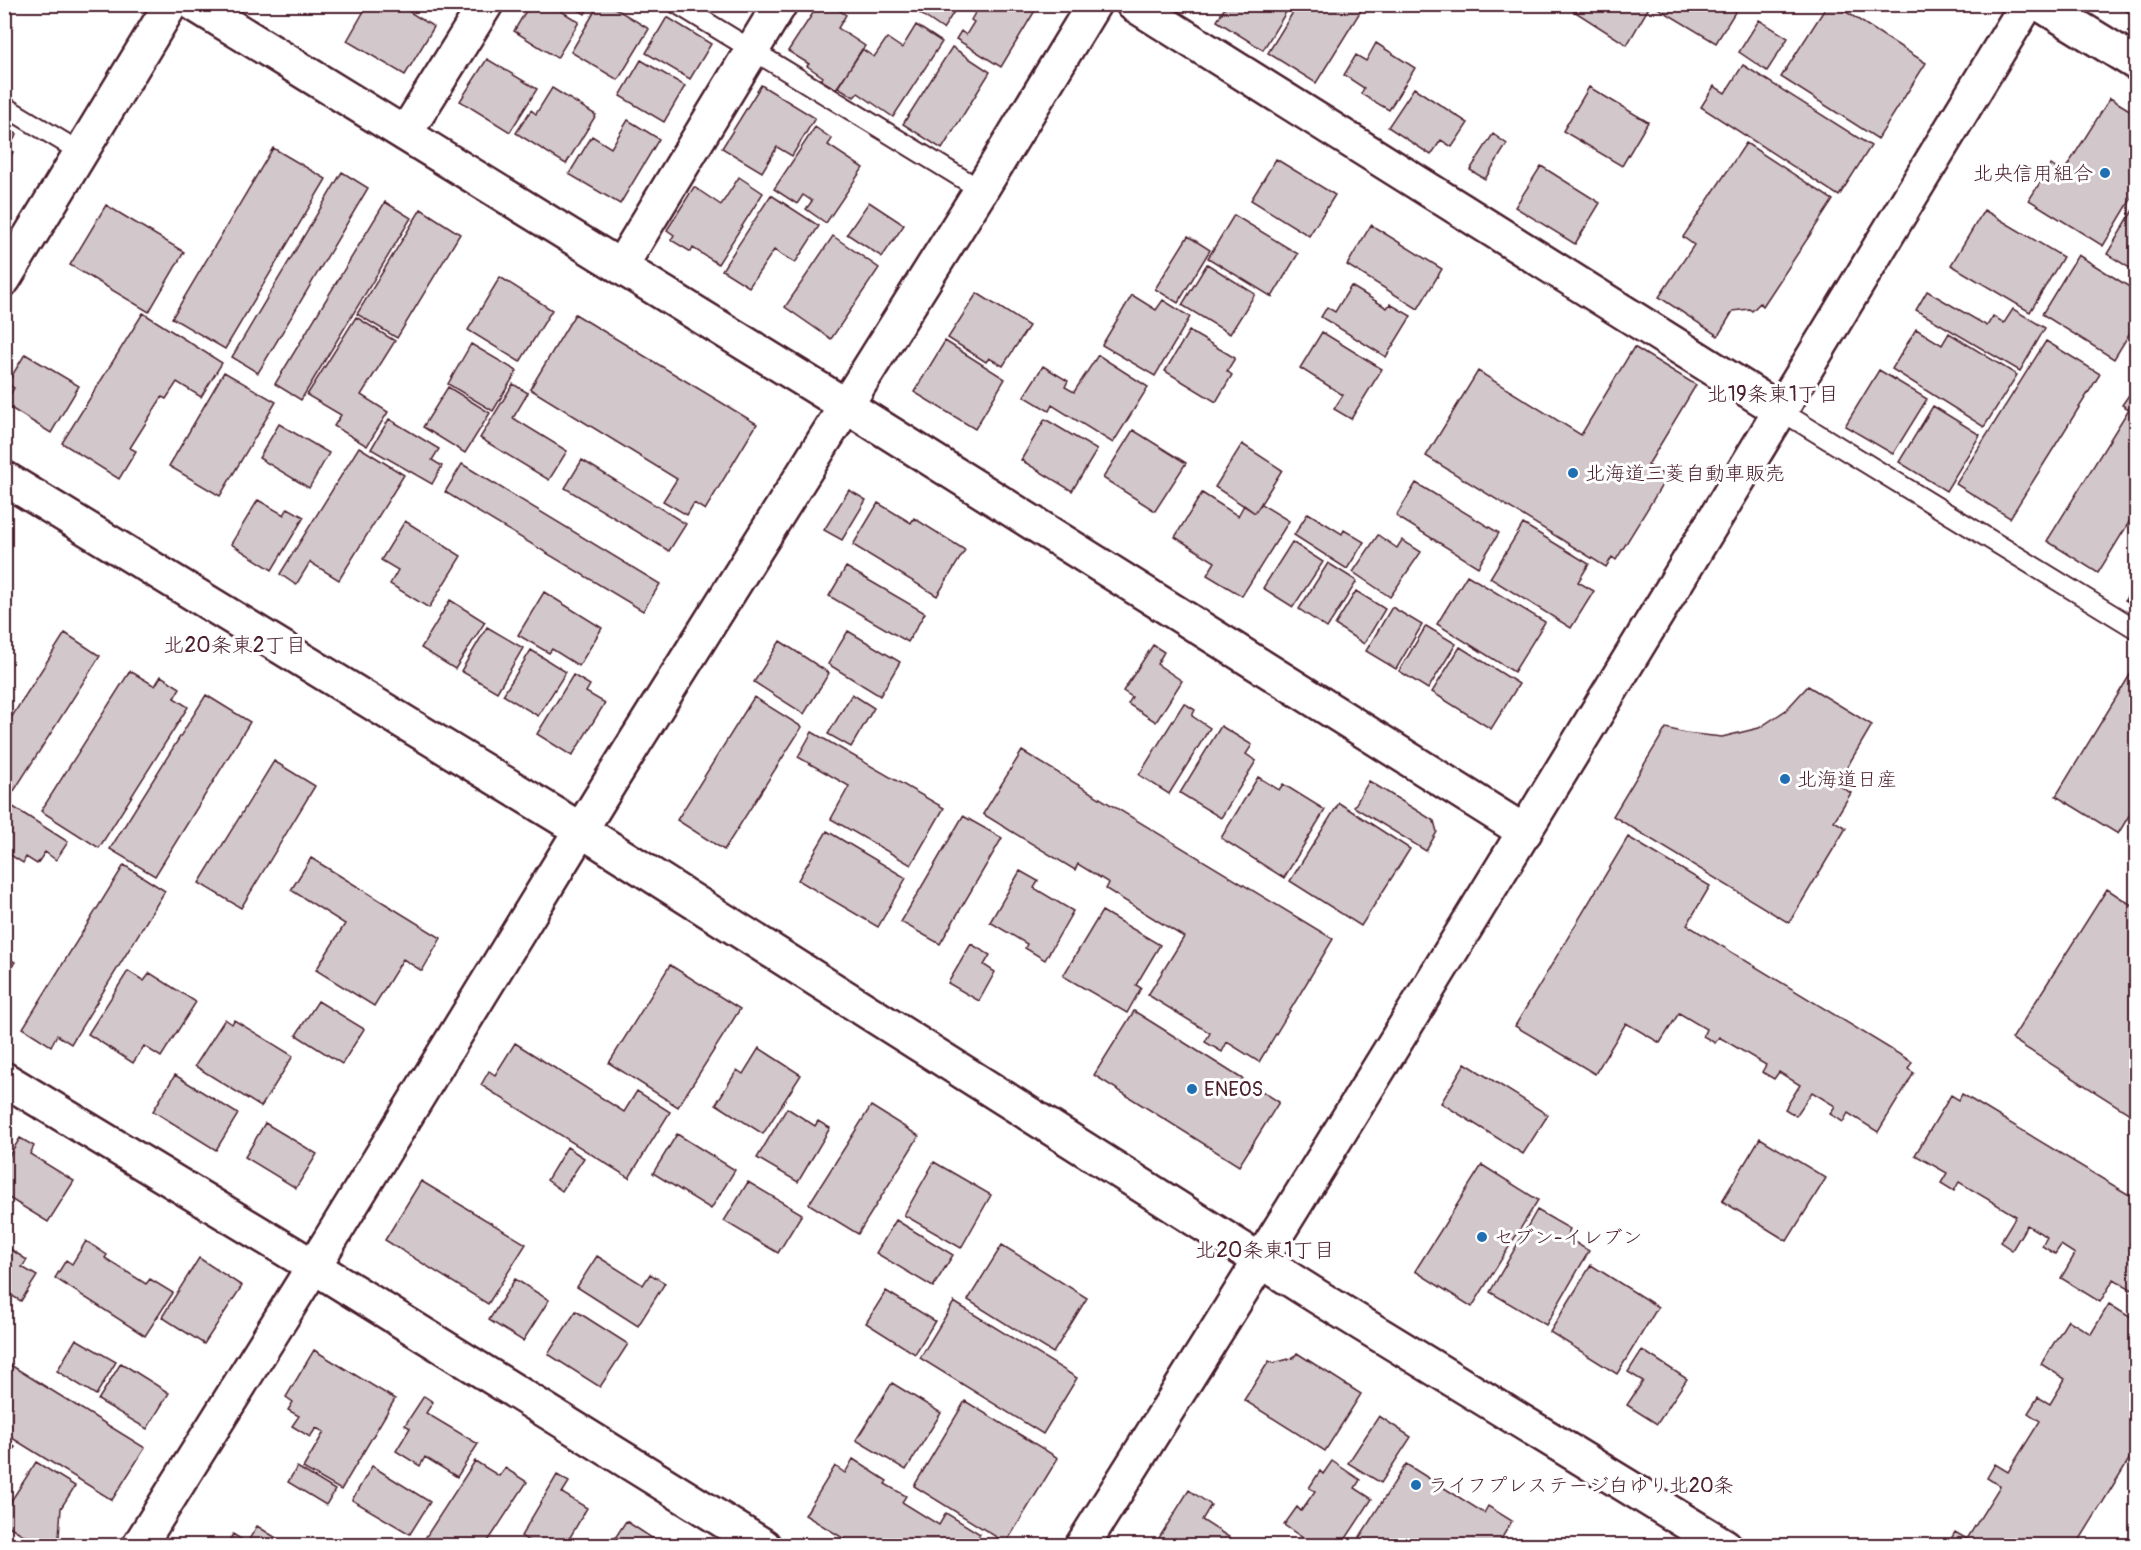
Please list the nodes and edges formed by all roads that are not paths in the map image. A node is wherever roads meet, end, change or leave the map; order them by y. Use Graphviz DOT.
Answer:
graph roads {
  1 [pos="171,4"];
  2 [pos="194,4"];
  3 [pos="486,4"];
  4 [pos="677,4"];
  5 [pos="780,4"];
  6 [pos="1094,4"];
  7 [pos="1133,4"];
  8 [pos="2027,4"];
  9 [pos="2040,4"];
  10 [pos="752,51"];
  11 [pos="2136,63"];
  12 [pos="4,106"];
  13 [pos="405,134"];
  14 [pos="82,153"];
  15 [pos="981,190"];
  16 [pos="621,266"];
  17 [pos="4,279"];
  18 [pos="845,405"];
  19 [pos="1780,411"];
  20 [pos="4,478"];
  21 [pos="2136,629"];
  22 [pos="581,830"];
  23 [pos="1526,831"];
  24 [pos="4,1079"];
  25 [pos="1261,1261"];
  26 [pos="314,1266"];
  27 [pos="139,1545"];
  28 [pos="764,1545"];
  29 [pos="1082,1545"];
  30 [pos="1725,1545"];
  1 -- 14 [label="street"];
  2 -- 13 [label="street"];
  3 -- 13 [label="street"];
  4 -- 10 [label="lane"];
  5 -- 10 [label="street"];
  6 -- 15 [label="street"];
  7 -- 19 [label="street"];
  8 -- 19 [label="street"];
  9 -- 11 [label="street"];
  10 -- 15 [label="lane"];
  10 -- 16 [label="street"];
  12 -- 14 [label="lane"];
  13 -- 16 [label="street"];
  14 -- 17 [label="street"];
  15 -- 18 [label="street"];
  16 -- 18 [label="street"];
  18 -- 22 [label="street"];
  18 -- 23 [label="street"];
  19 -- 21 [label="lane"];
  19 -- 23 [label="street"];
  20 -- 22 [label="street"];
  22 -- 25 [label="street"];
  22 -- 26 [label="street"];
  23 -- 25 [label="street"];
  24 -- 26 [label="street"];
  25 -- 29 [label="street"];
  25 -- 30 [label="street"];
  26 -- 27 [label="street"];
  26 -- 28 [label="street"];
}
